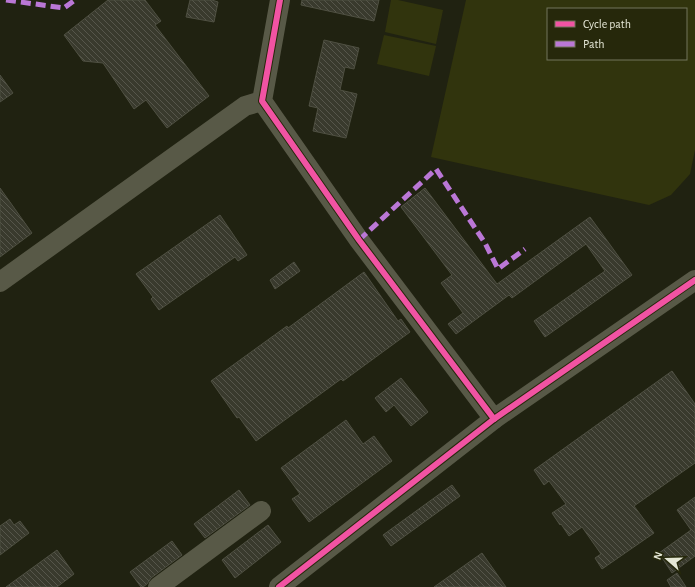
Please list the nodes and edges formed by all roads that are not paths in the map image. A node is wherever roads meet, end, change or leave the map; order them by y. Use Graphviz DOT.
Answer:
graph roads {
  1 [pos="280,0"];
  2 [pos="262,101"];
  3 [pos="695,280"];
  4 [pos="0,282"];
  5 [pos="494,419"];
  6 [pos="261,511"];
  7 [pos="158,587"];
  8 [pos="279,587"];
  1 -- 2 [label="street"];
  2 -- 4 [label="street"];
  2 -- 5 [label="street"];
  3 -- 5 [label="street"];
  5 -- 8 [label="street"];
  6 -- 7 [label="street"];
}
